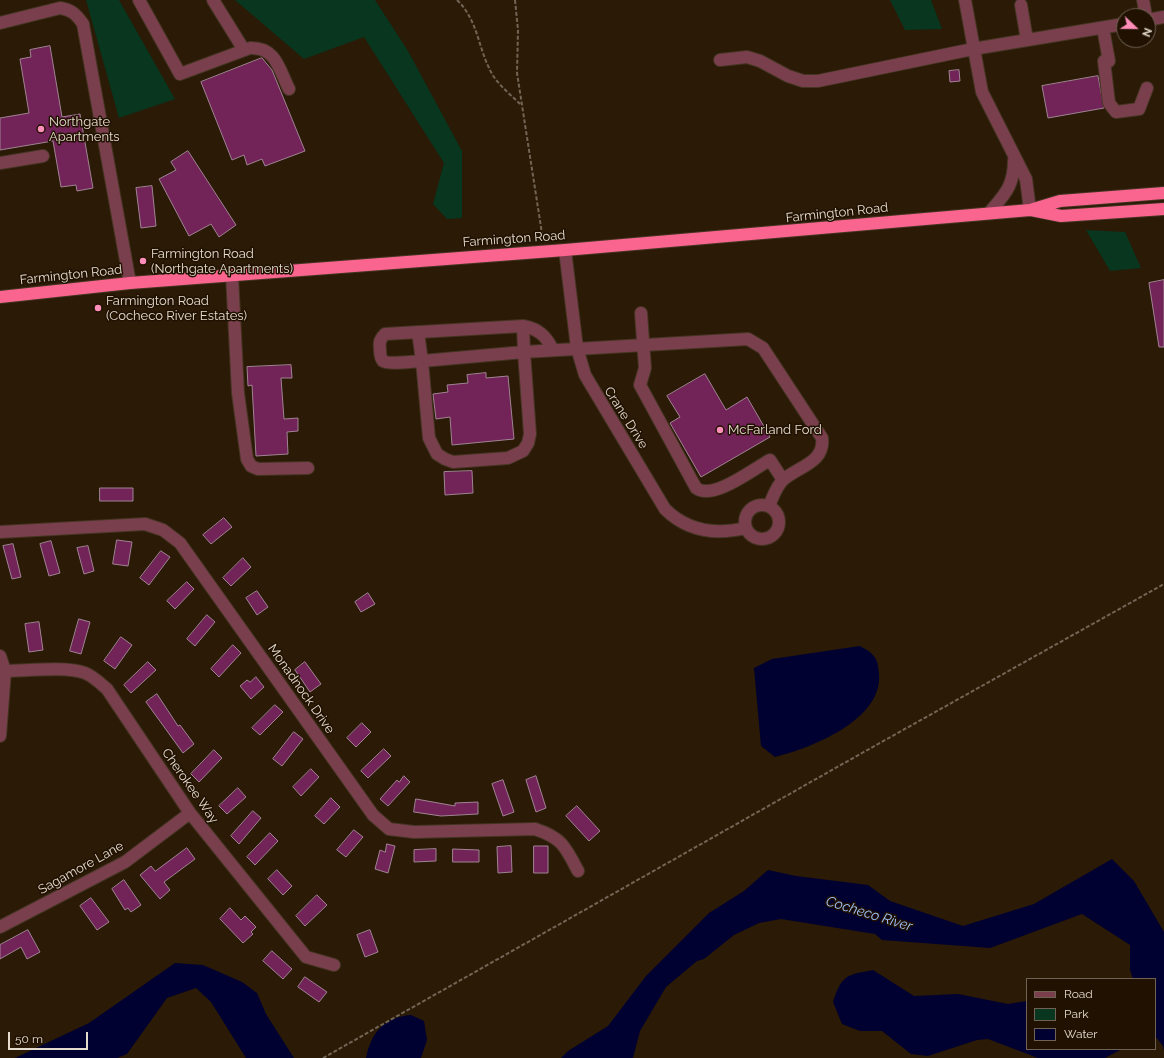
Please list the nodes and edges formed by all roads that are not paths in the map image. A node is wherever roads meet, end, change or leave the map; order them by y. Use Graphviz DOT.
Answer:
graph roads {
  1 [pos="139,0"];
  2 [pos="213,0"];
  3 [pos="965,0"];
  4 [pos="1021,5"];
  5 [pos="0,23"];
  6 [pos="1116,26"];
  7 [pos="1103,28"];
  8 [pos="1027,40"];
  9 [pos="973,49"];
  10 [pos="244,50"];
  11 [pos="720,60"];
  12 [pos="1147,88"];
  13 [pos="289,89"];
  14 [pos="43,156"];
  15 [pos="1014,160"];
  16 [pos="0,163"];
  17 [pos="1164,193"];
  18 [pos="1164,209"];
  19 [pos="1030,210"];
  20 [pos="989,213"];
  21 [pos="565,250"];
  22 [pos="232,274"];
  23 [pos="130,282"];
  24 [pos="0,297"];
  25 [pos="641,313"];
  26 [pos="523,326"];
  27 [pos="418,332"];
  28 [pos="643,344"];
  29 [pos="577,348"];
  30 [pos="553,350"];
  31 [pos="524,352"];
  32 [pos="422,361"];
  33 [pos="308,468"];
  34 [pos="783,480"];
  35 [pos="769,506"];
  36 [pos="746,528"];
  37 [pos="0,532"];
  38 [pos="0,656"];
  39 [pos="5,671"];
  40 [pos="0,736"];
  41 [pos="190,813"];
  42 [pos="578,871"];
  43 [pos="0,927"];
  44 [pos="334,965"];
  1 -- 10 [label="street"];
  2 -- 10 [label="street"];
  3 -- 9 [label="street"];
  4 -- 8 [label="street"];
  5 -- 23 [label="street"];
  6 -- 7 [label="street"];
  7 -- 8 [label="street"];
  7 -- 12 [label="street"];
  8 -- 9 [label="street"];
  9 -- 11 [label="street"];
  9 -- 15 [label="street"];
  10 -- 13 [label="street"];
  14 -- 16 [label="street"];
  15 -- 19 [label="street"];
  15 -- 20 [label="street"];
  17 -- 19 [label="highway, Farmington Road"];
  18 -- 19 [label="highway, Farmington Road"];
  19 -- 20 [label="highway, Farmington Road"];
  20 -- 21 [label="highway, Farmington Road"];
  21 -- 22 [label="highway, Farmington Road"];
  21 -- 29 [label="street, Crane Drive"];
  22 -- 23 [label="highway, Farmington Road"];
  22 -- 33 [label="street"];
  23 -- 24 [label="highway, Farmington Road"];
  25 -- 28 [label="street"];
  26 -- 27 [label="street"];
  26 -- 30 [label="street"];
  26 -- 31 [label="street"];
  27 -- 32 [label="street"];
  27 -- 32 [label="street"];
  28 -- 29 [label="street"];
  28 -- 34 [label="street"];
  28 -- 34 [label="street"];
  29 -- 30 [label="street"];
  29 -- 36 [label="street, Crane Drive"];
  30 -- 31 [label="street"];
  31 -- 32 [label="street"];
  31 -- 32 [label="street"];
  34 -- 35 [label="street"];
  35 -- 36 [label="street"];
  35 -- 36 [label="street"];
  37 -- 42 [label="street, Monadnock Drive"];
  38 -- 39 [label="street"];
  39 -- 40 [label="street"];
  39 -- 41 [label="street, Cherokee Way"];
  41 -- 43 [label="street, Sagamore Lane"];
  41 -- 44 [label="street, Cherokee Way"];
}
